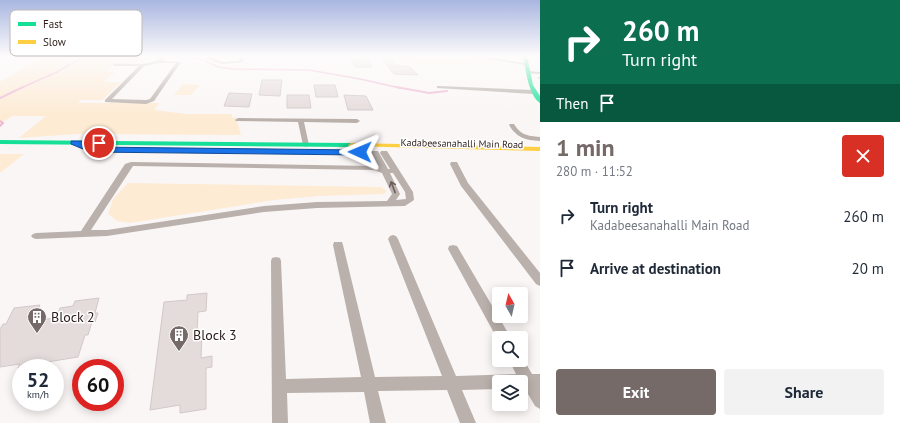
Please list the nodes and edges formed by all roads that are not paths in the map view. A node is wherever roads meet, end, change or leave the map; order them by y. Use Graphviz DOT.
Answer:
graph roads {
  1 [pos="529,75"];
  2 [pos="132,76"];
  3 [pos="169,76"];
  4 [pos="523,76"];
  5 [pos="439,86"];
  6 [pos="540,101"];
  7 [pos="238,120"];
  8 [pos="301,121"];
  9 [pos="357,121"];
  10 [pos="512,125"];
  11 [pos="540,139"];
  12 [pos="0,142"];
  13 [pos="74,142"];
  14 [pos="306,145"];
  15 [pos="540,149"];
  16 [pos="379,153"];
  17 [pos="540,155"];
  18 [pos="454,164"];
  19 [pos="385,171"];
  20 [pos="396,171"];
  21 [pos="390,203"];
  22 [pos="84,234"];
  23 [pos="36,236"];
  24 [pos="393,239"];
  25 [pos="338,245"];
  26 [pos="452,249"];
  27 [pos="276,261"];
  28 [pos="540,281"];
  29 [pos="500,331"];
  30 [pos="522,367"];
  31 [pos="534,381"];
  32 [pos="492,382"];
  33 [pos="452,383"];
  34 [pos="369,384"];
  35 [pos="279,386"];
  36 [pos="540,401"];
  37 [pos="280,423"];
  38 [pos="378,423"];
  39 [pos="468,423"];
  1 -- 6 [label="main road"];
  2 -- 3 [label="street"];
  4 -- 5 [label="street"];
  7 -- 8 [label="street"];
  8 -- 9 [label="street"];
  8 -- 14 [label="street"];
  10 -- 11 [label="street"];
  12 -- 13 [label="main road, Kadabeesanahalli Main Road"];
  13 -- 14 [label="main road, Kadabeesanahalli Main Road"];
  13 -- 16 [label="main road, Kadabeesanahalli Main Road"];
  14 -- 15 [label="main road, Kadabeesanahalli Main Road"];
  16 -- 17 [label="main road, Kadabeesanahalli Main Road"];
  16 -- 19 [label="street"];
  16 -- 20 [label="street"];
  18 -- 28 [label="street"];
  19 -- 20 [label="street"];
  21 -- 19 [label="street, one-way"];
  19 -- 22 [label="street"];
  20 -- 21 [label="street"];
  21 -- 22 [label="street"];
  22 -- 23 [label="street"];
  24 -- 33 [label="street"];
  25 -- 34 [label="street"];
  26 -- 29 [label="street"];
  27 -- 35 [label="street"];
  30 -- 31 [label="street"];
  31 -- 36 [label="street"];
  32 -- 33 [label="street"];
  33 -- 34 [label="street"];
  33 -- 39 [label="street"];
  34 -- 35 [label="street"];
  34 -- 38 [label="street"];
  35 -- 37 [label="street"];
}
